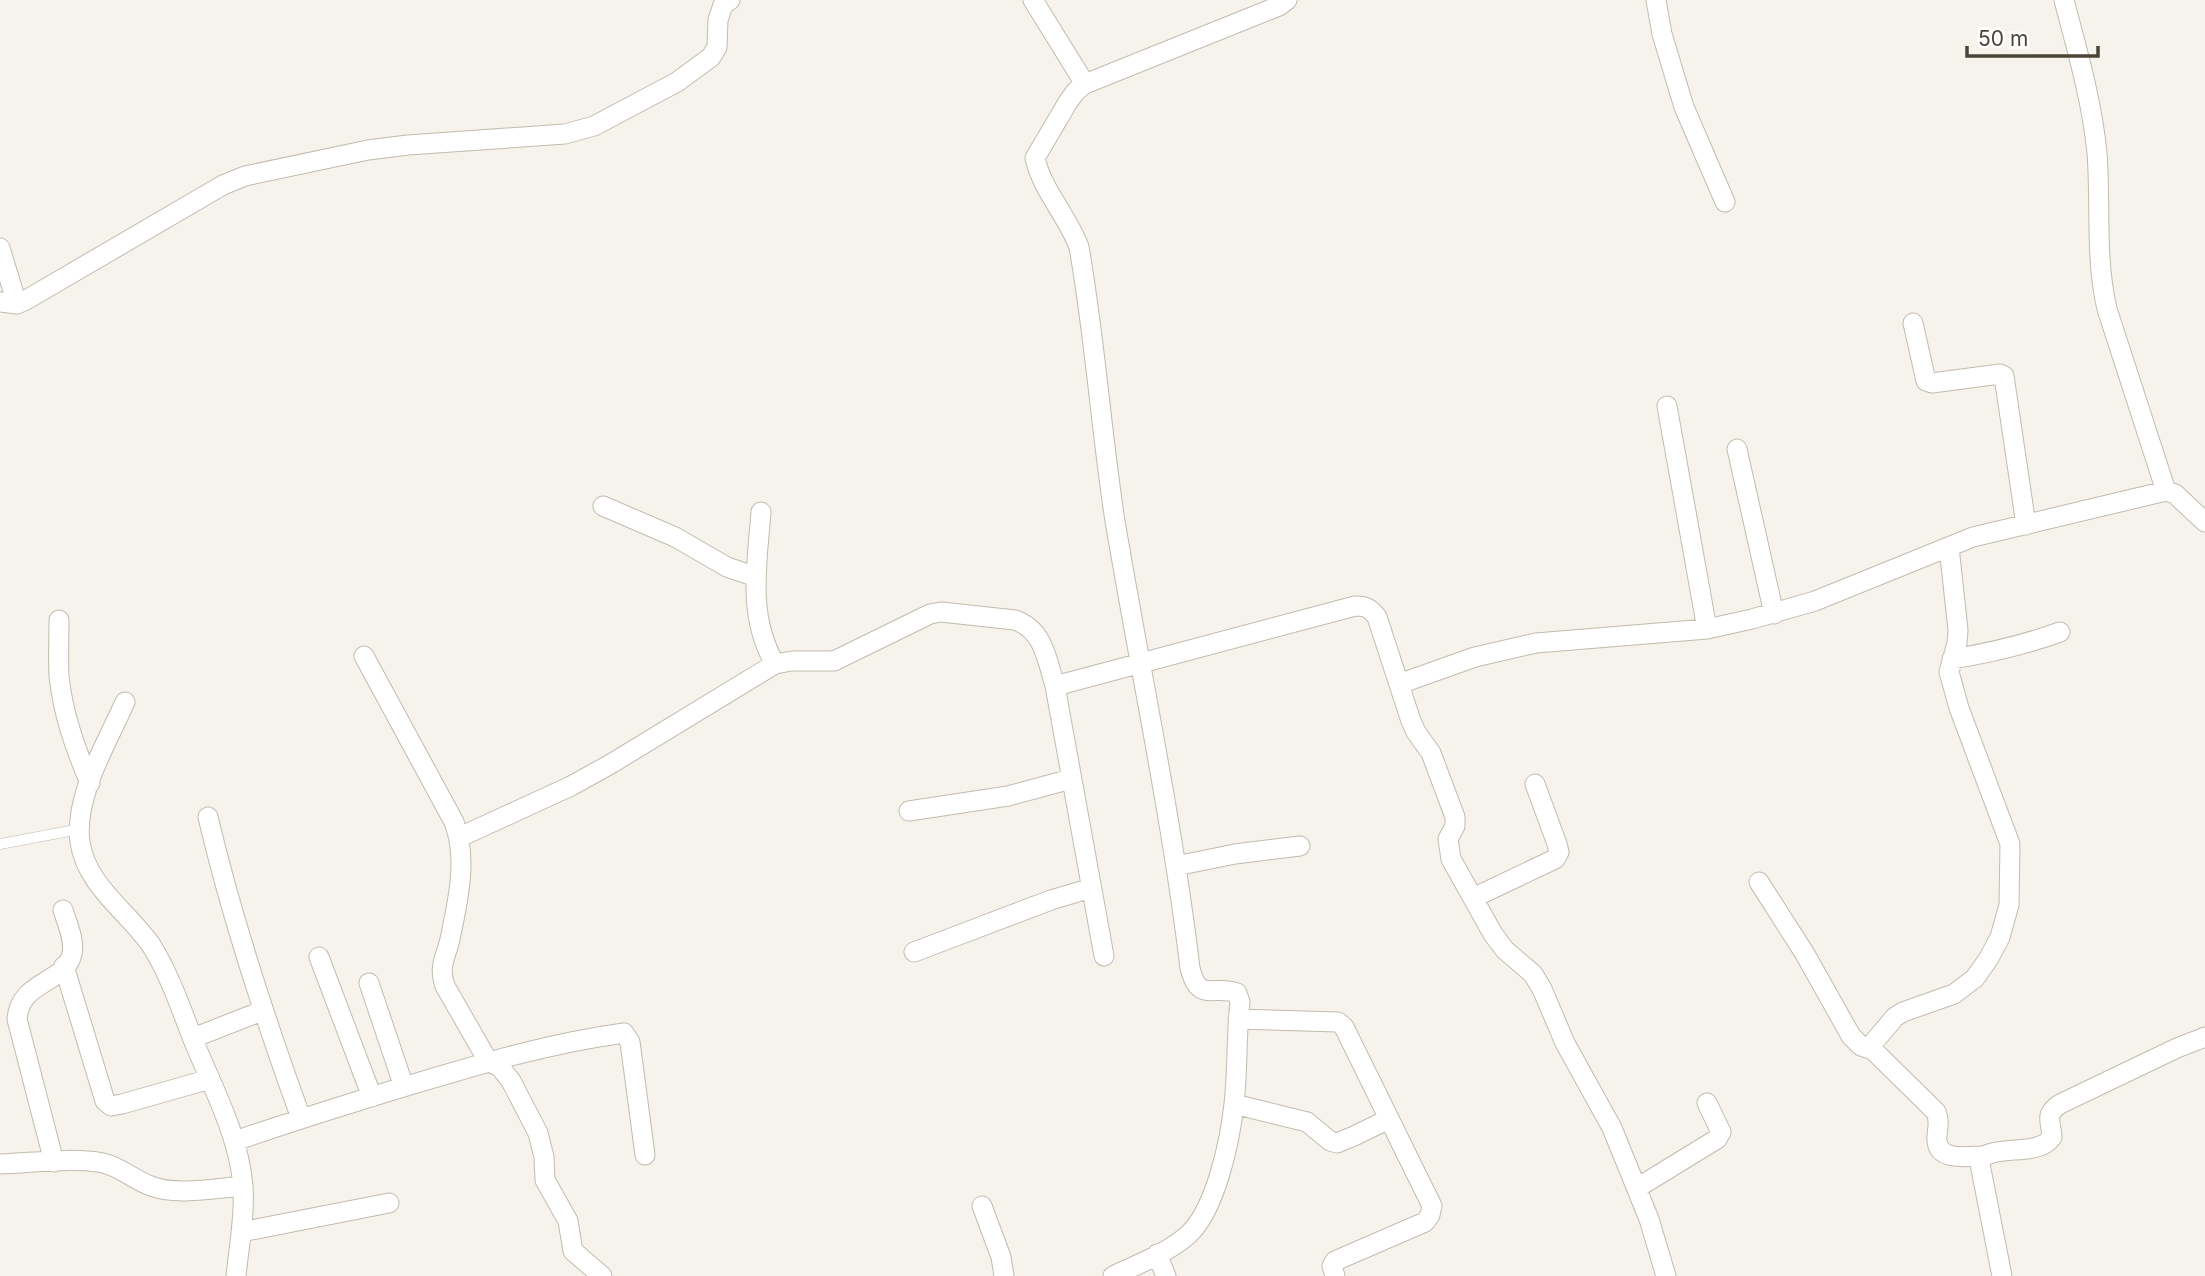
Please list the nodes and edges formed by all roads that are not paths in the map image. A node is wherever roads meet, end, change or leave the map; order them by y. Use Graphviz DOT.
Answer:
graph roads {
  1 [pos="730,0"];
  2 [pos="1032,0"];
  3 [pos="1287,0"];
  4 [pos="1656,0"];
  5 [pos="2064,0"];
  6 [pos="1085,84"];
  7 [pos="1725,202"];
  8 [pos="0,248"];
  9 [pos="8,303"];
  10 [pos="1913,323"];
  11 [pos="1667,406"];
  12 [pos="1737,449"];
  13 [pos="2166,491"];
  14 [pos="603,506"];
  15 [pos="761,512"];
  16 [pos="2205,522"];
  17 [pos="2026,525"];
  18 [pos="1948,547"];
  19 [pos="756,578"];
  20 [pos="1774,614"];
  21 [pos="59,620"];
  22 [pos="1707,629"];
  23 [pos="2060,632"];
  24 [pos="364,656"];
  25 [pos="1952,659"];
  26 [pos="1139,663"];
  27 [pos="775,664"];
  28 [pos="1399,684"];
  29 [pos="1055,686"];
  30 [pos="125,702"];
  31 [pos="1071,779"];
  32 [pos="90,783"];
  33 [pos="1535,784"];
  34 [pos="909,811"];
  35 [pos="208,817"];
  36 [pos="80,828"];
  37 [pos="460,837"];
  38 [pos="0,844"];
  39 [pos="1300,846"];
  40 [pos="1176,866"];
  41 [pos="1759,882"];
  42 [pos="1091,888"];
  43 [pos="1473,898"];
  44 [pos="63,910"];
  45 [pos="914,952"];
  46 [pos="1104,956"];
  47 [pos="319,957"];
  48 [pos="64,967"];
  49 [pos="369,983"];
  50 [pos="262,1011"];
  51 [pos="1238,1020"];
  52 [pos="2205,1037"];
  53 [pos="193,1038"];
  54 [pos="1873,1049"];
  55 [pos="488,1061"];
  56 [pos="210,1079"];
  57 [pos="404,1087"];
  58 [pos="372,1097"];
  59 [pos="1707,1103"];
  60 [pos="1234,1104"];
  61 [pos="301,1118"];
  62 [pos="1389,1119"];
  63 [pos="235,1141"];
  64 [pos="645,1155"];
  65 [pos="1983,1156"];
  66 [pos="54,1162"];
  67 [pos="0,1164"];
  68 [pos="243,1186"];
  69 [pos="1637,1188"];
  70 [pos="389,1203"];
  71 [pos="982,1206"];
  72 [pos="241,1231"];
  73 [pos="1157,1254"];
  74 [pos="236,1276"];
  75 [pos="602,1276"];
  76 [pos="1004,1276"];
  77 [pos="1113,1276"];
  78 [pos="1166,1276"];
  79 [pos="1335,1276"];
  80 [pos="1666,1276"];
  81 [pos="2002,1276"];
  1 -- 9 [label="street"];
  2 -- 6 [label="street"];
  3 -- 6 [label="street"];
  4 -- 7 [label="street"];
  5 -- 13 [label="street"];
  6 -- 26 [label="street"];
  8 -- 9 [label="street"];
  10 -- 17 [label="street"];
  11 -- 22 [label="street"];
  12 -- 20 [label="street"];
  13 -- 16 [label="street"];
  13 -- 17 [label="street"];
  14 -- 19 [label="street"];
  15 -- 19 [label="street"];
  17 -- 18 [label="street"];
  18 -- 20 [label="street"];
  18 -- 25 [label="street"];
  19 -- 27 [label="street"];
  20 -- 22 [label="street"];
  21 -- 32 [label="street"];
  22 -- 28 [label="street"];
  23 -- 25 [label="street"];
  24 -- 37 [label="street"];
  25 -- 54 [label="street"];
  26 -- 28 [label="street"];
  26 -- 29 [label="street"];
  26 -- 40 [label="street"];
  27 -- 29 [label="street"];
  27 -- 37 [label="street"];
  28 -- 43 [label="street"];
  29 -- 31 [label="street"];
  30 -- 32 [label="street"];
  31 -- 34 [label="street"];
  31 -- 42 [label="street"];
  32 -- 36 [label="street"];
  33 -- 43 [label="street"];
  35 -- 50 [label="street"];
  36 -- 38 [label="lane"];
  36 -- 53 [label="street"];
  37 -- 55 [label="street"];
  39 -- 40 [label="street"];
  40 -- 51 [label="street"];
  41 -- 54 [label="street"];
  42 -- 45 [label="street"];
  42 -- 46 [label="street"];
  43 -- 69 [label="street"];
  44 -- 48 [label="street"];
  47 -- 58 [label="street"];
  48 -- 56 [label="street"];
  48 -- 66 [label="street"];
  49 -- 57 [label="street"];
  50 -- 53 [label="street"];
  50 -- 61 [label="street"];
  51 -- 60 [label="street"];
  51 -- 62 [label="street"];
  52 -- 65 [label="street"];
  53 -- 56 [label="street"];
  54 -- 65 [label="street"];
  55 -- 57 [label="street"];
  55 -- 64 [label="street"];
  55 -- 75 [label="street"];
  56 -- 63 [label="street"];
  57 -- 58 [label="street"];
  58 -- 61 [label="street"];
  59 -- 69 [label="street"];
  60 -- 62 [label="street"];
  60 -- 73 [label="street"];
  61 -- 63 [label="street"];
  62 -- 79 [label="street"];
  63 -- 68 [label="street"];
  65 -- 81 [label="street"];
  66 -- 67 [label="street"];
  66 -- 68 [label="street"];
  68 -- 72 [label="street"];
  69 -- 80 [label="street"];
  70 -- 72 [label="street"];
  71 -- 76 [label="street"];
  72 -- 74 [label="street"];
  73 -- 77 [label="street"];
  73 -- 78 [label="street"];
}
